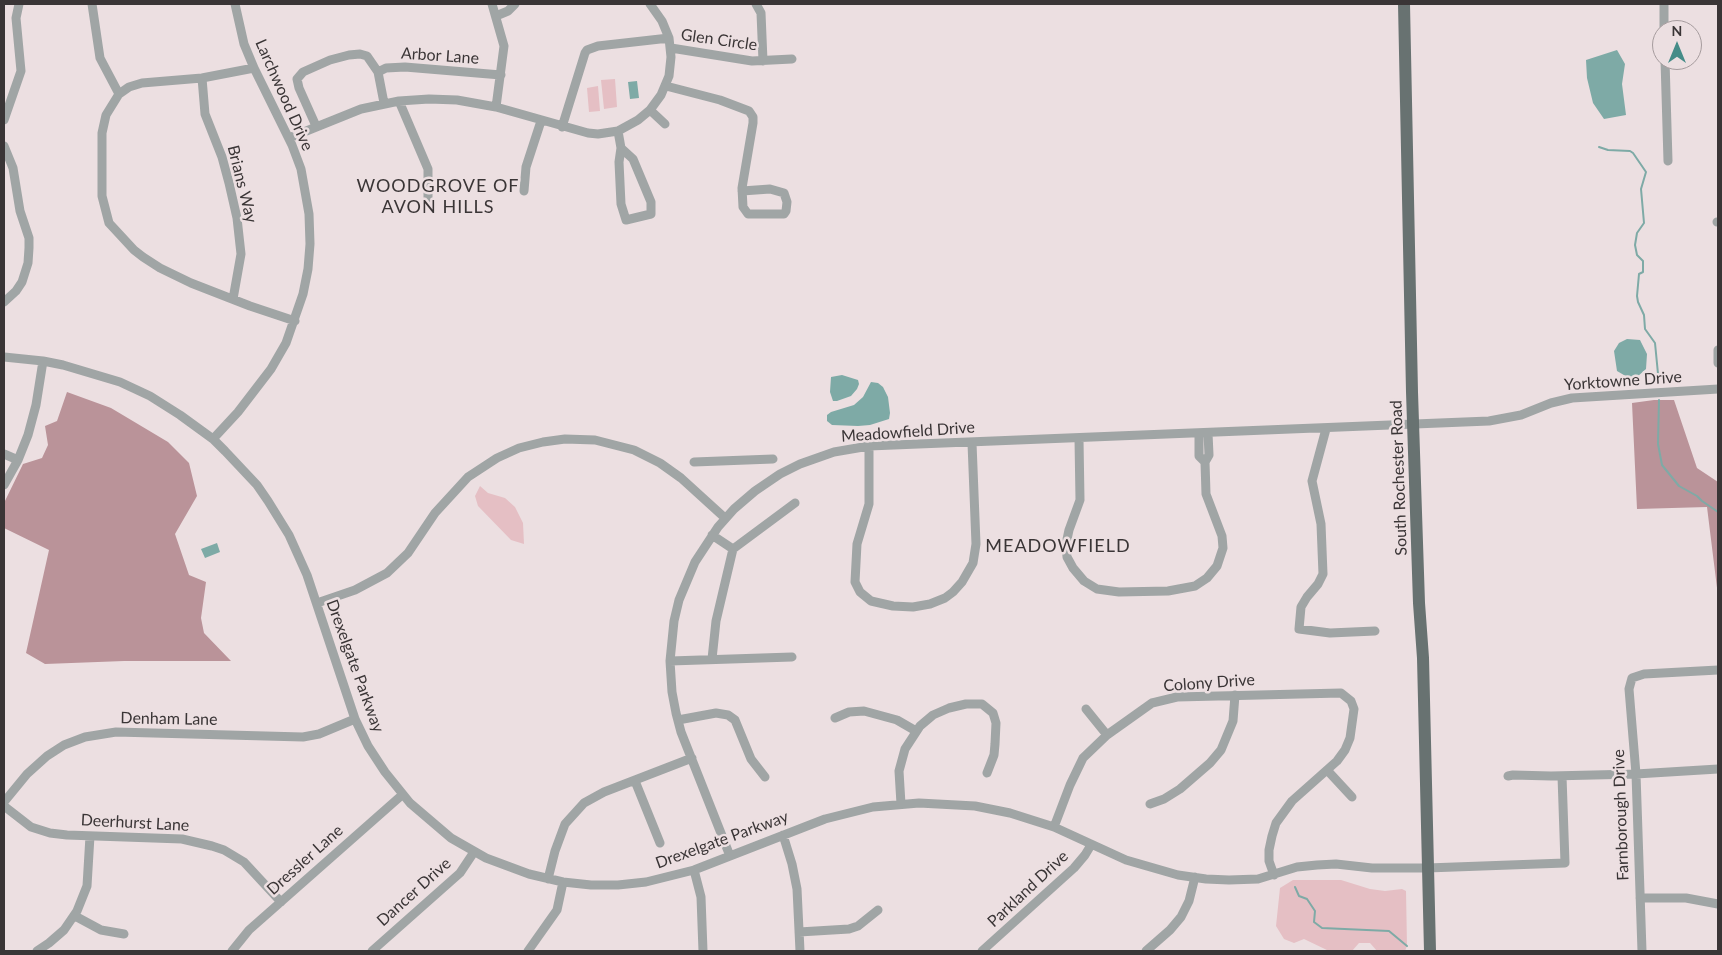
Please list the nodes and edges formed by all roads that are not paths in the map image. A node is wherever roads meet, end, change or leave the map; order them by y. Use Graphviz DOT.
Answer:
graph roads {
  1 [pos="19,4"];
  2 [pos="92,4"];
  3 [pos="235,4"];
  4 [pos="492,4"];
  5 [pos="515,4"];
  6 [pos="650,4"];
  7 [pos="756,4"];
  8 [pos="1404,4"];
  9 [pos="1664,4"];
  10 [pos="496,16"];
  11 [pos="1664,20"];
  12 [pos="669,38"];
  13 [pos="671,48"];
  14 [pos="792,59"];
  15 [pos="763,61"];
  16 [pos="254,68"];
  17 [pos="1665,70"];
  18 [pos="378,72"];
  19 [pos="501,75"];
  20 [pos="202,78"];
  21 [pos="666,86"];
  22 [pos="119,94"];
  23 [pos="399,101"];
  24 [pos="384,103"];
  25 [pos="496,107"];
  26 [pos="650,110"];
  27 [pos="4,120"];
  28 [pos="541,121"];
  29 [pos="665,124"];
  30 [pos="316,126"];
  31 [pos="562,127"];
  32 [pos="618,131"];
  33 [pos="289,138"];
  34 [pos="4,146"];
  35 [pos="621,148"];
  36 [pos="1668,161"];
  37 [pos="524,191"];
  38 [pos="742,191"];
  39 [pos="428,199"];
  40 [pos="233,299"];
  41 [pos="4,302"];
  42 [pos="295,321"];
  43 [pos="1718,350"];
  44 [pos="4,357"];
  45 [pos="44,361"];
  46 [pos="1718,362"];
  47 [pos="1718,389"];
  48 [pos="1414,426"];
  49 [pos="1326,429"];
  50 [pos="1203,434"];
  51 [pos="1079,438"];
  52 [pos="213,439"];
  53 [pos="972,443"];
  54 [pos="869,446"];
  55 [pos="4,454"];
  56 [pos="773,459"];
  57 [pos="18,460"];
  58 [pos="694,462"];
  59 [pos="4,485"];
  60 [pos="795,503"];
  61 [pos="725,518"];
  62 [pos="712,535"];
  63 [pos="733,549"];
  64 [pos="317,603"];
  65 [pos="1375,631"];
  66 [pos="792,657"];
  67 [pos="712,660"];
  68 [pos="670,661"];
  69 [pos="1718,670"];
  70 [pos="1235,695"];
  71 [pos="1086,709"];
  72 [pos="835,718"];
  73 [pos="355,719"];
  74 [pos="678,720"];
  75 [pos="916,731"];
  76 [pos="1107,735"];
  77 [pos="692,758"];
  78 [pos="1718,769"];
  79 [pos="1328,770"];
  80 [pos="987,773"];
  81 [pos="1636,774"];
  82 [pos="1508,776"];
  83 [pos="1562,776"];
  84 [pos="765,777"];
  85 [pos="635,781"];
  86 [pos="402,795"];
  87 [pos="1352,796"];
  88 [pos="4,802"];
  89 [pos="901,804"];
  90 [pos="1150,804"];
  91 [pos="4,806"];
  92 [pos="1054,827"];
  93 [pos="783,835"];
  94 [pos="90,836"];
  95 [pos="660,843"];
  96 [pos="1091,845"];
  97 [pos="474,852"];
  98 [pos="730,856"];
  99 [pos="1427,868"];
  100 [pos="694,870"];
  101 [pos="1274,874"];
  102 [pos="1195,878"];
  103 [pos="548,879"];
  104 [pos="563,882"];
  105 [pos="1640,898"];
  106 [pos="281,902"];
  107 [pos="1718,904"];
  108 [pos="878,910"];
  109 [pos="75,916"];
  110 [pos="799,932"];
  111 [pos="124,934"];
  112 [pos="37,951"];
  113 [pos="232,951"];
  114 [pos="372,951"];
  115 [pos="528,951"];
  116 [pos="703,951"];
  117 [pos="800,951"];
  118 [pos="982,951"];
  119 [pos="1146,951"];
  120 [pos="1430,951"];
  121 [pos="1642,951"];
  1 -- 27 [label="street"];
  2 -- 22 [label="street"];
  3 -- 16 [label="street, Larchwood Drive"];
  4 -- 10 [label="street"];
  5 -- 10 [label="street"];
  6 -- 12 [label="street"];
  7 -- 15 [label="street, Glen Circle"];
  8 -- 48 [label="main road, South Rochester Road"];
  9 -- 11 [label="street"];
  10 -- 19 [label="street"];
  12 -- 13 [label="street"];
  12 -- 31 [label="street"];
  13 -- 15 [label="street, Glen Circle"];
  13 -- 21 [label="street"];
  14 -- 15 [label="street, Glen Circle"];
  16 -- 20 [label="street"];
  16 -- 33 [label="street, Larchwood Drive"];
  17 -- 36 [label="street"];
  18 -- 19 [label="street, Arbor Lane"];
  18 -- 24 [label="street"];
  18 -- 30 [label="street"];
  19 -- 25 [label="street"];
  20 -- 22 [label="street"];
  20 -- 40 [label="street, Brians Way"];
  21 -- 26 [label="street"];
  21 -- 38 [label="street"];
  22 -- 40 [label="street"];
  23 -- 24 [label="street"];
  23 -- 25 [label="street"];
  23 -- 39 [label="street"];
  24 -- 30 [label="street"];
  25 -- 28 [label="street"];
  26 -- 29 [label="street"];
  26 -- 32 [label="street"];
  28 -- 31 [label="street"];
  28 -- 37 [label="street"];
  30 -- 33 [label="street"];
  31 -- 32 [label="street"];
  32 -- 35 [label="street"];
  33 -- 42 [label="street, Larchwood Drive"];
  34 -- 41 [label="street"];
  35 -- 35 [label="street"];
  38 -- 38 [label="street"];
  40 -- 42 [label="street"];
  42 -- 52 [label="street, Larchwood Drive"];
  43 -- 46 [label="street"];
  44 -- 45 [label="street, Drexelgate Parkway"];
  45 -- 52 [label="street, Drexelgate Parkway"];
  45 -- 57 [label="street"];
  47 -- 48 [label="street, Yorktowne Drive"];
  48 -- 49 [label="street, Meadowfield Drive"];
  48 -- 99 [label="main road, South Rochester Road"];
  49 -- 50 [label="street, Meadowfield Drive"];
  49 -- 65 [label="street"];
  50 -- 51 [label="street, Meadowfield Drive"];
  50 -- 51 [label="street"];
  51 -- 53 [label="street, Meadowfield Drive"];
  52 -- 64 [label="street, Drexelgate Parkway"];
  53 -- 54 [label="street, Meadowfield Drive"];
  53 -- 54 [label="street"];
  54 -- 61 [label="street, Meadowfield Drive"];
  55 -- 57 [label="street"];
  56 -- 58 [label="street"];
  57 -- 59 [label="street"];
  60 -- 63 [label="street"];
  61 -- 62 [label="street, Meadowfield Drive"];
  61 -- 64 [label="street"];
  62 -- 63 [label="street"];
  62 -- 68 [label="street, Meadowfield Drive"];
  63 -- 67 [label="street"];
  64 -- 73 [label="street, Drexelgate Parkway"];
  66 -- 67 [label="street"];
  67 -- 68 [label="street"];
  68 -- 74 [label="street, Meadowfield Drive"];
  69 -- 81 [label="street, Farnborough Drive"];
  70 -- 76 [label="street, Colony Drive"];
  70 -- 79 [label="street, Colony Drive"];
  70 -- 90 [label="street"];
  71 -- 76 [label="street"];
  72 -- 75 [label="street"];
  73 -- 86 [label="street, Drexelgate Parkway"];
  73 -- 88 [label="street, Denham Lane"];
  74 -- 77 [label="street, Meadowfield Drive"];
  74 -- 84 [label="street"];
  75 -- 80 [label="street"];
  75 -- 89 [label="street"];
  76 -- 92 [label="street, Colony Drive"];
  77 -- 85 [label="street"];
  77 -- 98 [label="street, Meadowfield Drive"];
  78 -- 81 [label="street"];
  79 -- 87 [label="street"];
  79 -- 101 [label="street, Colony Drive"];
  81 -- 83 [label="street"];
  81 -- 105 [label="street, Farnborough Drive"];
  82 -- 83 [label="street"];
  83 -- 99 [label="street, Drexelgate Parkway"];
  85 -- 95 [label="street"];
  85 -- 103 [label="street"];
  86 -- 97 [label="street, Drexelgate Parkway"];
  86 -- 106 [label="street, Dressler Lane"];
  89 -- 92 [label="street, Drexelgate Parkway"];
  89 -- 93 [label="street, Drexelgate Parkway"];
  91 -- 94 [label="street, Deerhurst Lane"];
  92 -- 96 [label="street, Drexelgate Parkway"];
  93 -- 98 [label="street, Drexelgate Parkway"];
  93 -- 110 [label="street"];
  94 -- 106 [label="street, Deerhurst Lane"];
  94 -- 109 [label="street"];
  96 -- 102 [label="street, Drexelgate Parkway"];
  96 -- 118 [label="street, Parkland Drive"];
  97 -- 103 [label="street, Drexelgate Parkway"];
  97 -- 114 [label="street, Dancer Drive"];
  98 -- 100 [label="street, Drexelgate Parkway"];
  99 -- 101 [label="street, Drexelgate Parkway"];
  99 -- 120 [label="main road, South Rochester Road"];
  100 -- 104 [label="street, Drexelgate Parkway"];
  100 -- 116 [label="street"];
  101 -- 102 [label="street, Drexelgate Parkway"];
  102 -- 119 [label="street"];
  103 -- 104 [label="street, Drexelgate Parkway"];
  104 -- 115 [label="street"];
  105 -- 107 [label="street"];
  105 -- 121 [label="street, Farnborough Drive"];
  106 -- 113 [label="street, Dressler Lane"];
  108 -- 110 [label="street"];
  109 -- 111 [label="street"];
  109 -- 112 [label="street"];
  110 -- 117 [label="street"];
}
